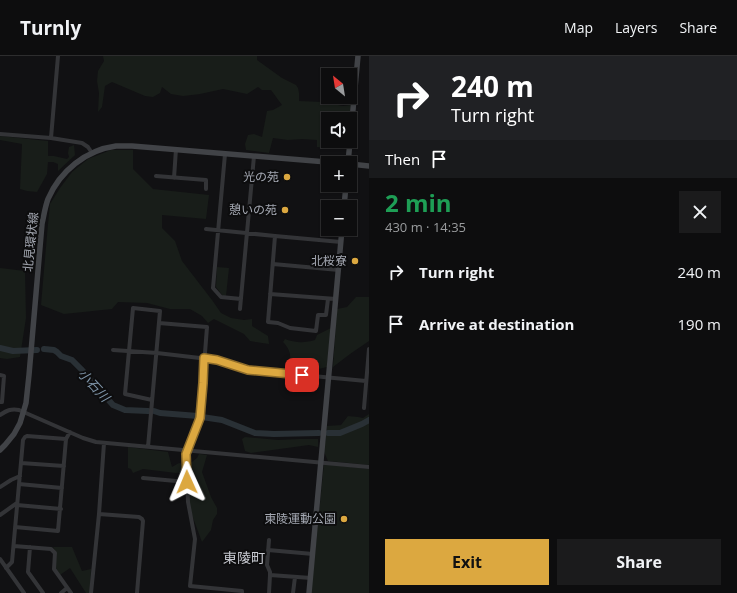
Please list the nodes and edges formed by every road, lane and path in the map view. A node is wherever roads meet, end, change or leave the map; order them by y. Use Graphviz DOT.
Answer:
graph roads {
  1 [pos="58,56"];
  2 [pos="358,56"];
  3 [pos="0,134"];
  4 [pos="51,138"];
  5 [pos="176,149"];
  6 [pos="92,153"];
  7 [pos="225,154"];
  8 [pos="254,156"];
  9 [pos="350,156"];
  10 [pos="321,162"];
  11 [pos="357,164"];
  12 [pos="369,166"];
  13 [pos="156,176"];
  14 [pos="174,178"];
  15 [pos="206,188"];
  16 [pos="206,229"];
  17 [pos="218,231"];
  18 [pos="247,234"];
  19 [pos="275,236"];
  20 [pos="341,236"];
  21 [pos="341,242"];
  22 [pos="273,264"];
  23 [pos="339,270"];
  24 [pos="270,294"];
  25 [pos="240,299"];
  26 [pos="328,299"];
  27 [pos="336,299"];
  28 [pos="240,309"];
  29 [pos="159,323"];
  30 [pos="369,349"];
  31 [pos="113,350"];
  32 [pos="129,352"];
  33 [pos="157,353"];
  34 [pos="204,358"];
  35 [pos="0,375"];
  36 [pos="329,378"];
  37 [pos="366,381"];
  38 [pos="152,400"];
  39 [pos="0,402"];
  40 [pos="364,408"];
  41 [pos="24,412"];
  42 [pos="0,415"];
  43 [pos="70,432"];
  44 [pos="66,439"];
  45 [pos="104,443"];
  46 [pos="148,447"];
  47 [pos="0,450"];
  48 [pos="188,450"];
  49 [pos="322,462"];
  50 [pos="21,463"];
  51 [pos="64,466"];
  52 [pos="369,467"];
  53 [pos="20,476"];
  54 [pos="143,478"];
  55 [pos="187,482"];
  56 [pos="19,484"];
  57 [pos="0,487"];
  58 [pos="62,488"];
  59 [pos="17,504"];
  60 [pos="61,509"];
  61 [pos="99,514"];
  62 [pos="0,515"];
  63 [pos="15,527"];
  64 [pos="269,540"];
  65 [pos="14,546"];
  66 [pos="30,547"];
  67 [pos="268,550"];
  68 [pos="313,554"];
  69 [pos="0,559"];
  70 [pos="6,568"];
  71 [pos="270,575"];
  72 [pos="294,576"];
  73 [pos="311,578"];
  74 [pos="67,588"];
  75 [pos="24,593"];
  76 [pos="43,593"];
  77 [pos="61,593"];
  78 [pos="70,593"];
  79 [pos="91,593"];
  80 [pos="137,593"];
  81 [pos="242,593"];
  82 [pos="268,593"];
  83 [pos="293,593"];
  84 [pos="309,593"];
  1 -- 4 [label="street"];
  2 -- 9 [label="main road"];
  3 -- 4 [label="street"];
  4 -- 6 [label="street"];
  5 -- 6 [label="main road, 北見環状線"];
  5 -- 7 [label="main road, 北見環状線"];
  5 -- 14 [label="street"];
  6 -- 41 [label="main road, 北見環状線"];
  7 -- 8 [label="main road, 北見環状線"];
  7 -- 17 [label="street"];
  8 -- 10 [label="main road, 北見環状線"];
  8 -- 18 [label="street"];
  11 -- 12 [label="main road"];
  13 -- 14 [label="street"];
  14 -- 15 [label="street"];
  16 -- 17 [label="street"];
  17 -- 18 [label="street"];
  17 -- 25 [label="street"];
  18 -- 19 [label="street"];
  18 -- 25 [label="street"];
  19 -- 21 [label="street"];
  19 -- 22 [label="street"];
  20 -- 21 [label="main road"];
  21 -- 23 [label="main road"];
  22 -- 23 [label="street"];
  22 -- 24 [label="street"];
  23 -- 27 [label="main road"];
  24 -- 26 [label="street"];
  24 -- 26 [label="street"];
  25 -- 28 [label="street"];
  26 -- 27 [label="street"];
  27 -- 36 [label="main road"];
  29 -- 32 [label="street"];
  29 -- 33 [label="street"];
  29 -- 34 [label="street"];
  30 -- 37 [label="street"];
  31 -- 32 [label="street"];
  32 -- 33 [label="street"];
  32 -- 38 [label="street"];
  33 -- 34 [label="street"];
  33 -- 38 [label="street"];
  34 -- 36 [label="street"];
  34 -- 48 [label="street"];
  35 -- 39 [label="street"];
  36 -- 37 [label="street"];
  36 -- 49 [label="main road"];
  37 -- 40 [label="street"];
  38 -- 46 [label="street"];
  41 -- 42 [label="street"];
  41 -- 43 [label="street"];
  41 -- 47 [label="main road, 北見環状線"];
  43 -- 44 [label="street"];
  43 -- 45 [label="street"];
  44 -- 50 [label="street"];
  44 -- 51 [label="street"];
  45 -- 46 [label="street"];
  45 -- 61 [label="street"];
  46 -- 48 [label="street"];
  48 -- 49 [label="street"];
  48 -- 55 [label="street"];
  49 -- 52 [label="street"];
  49 -- 68 [label="main road"];
  50 -- 51 [label="street"];
  50 -- 53 [label="street"];
  51 -- 58 [label="street"];
  53 -- 56 [label="street"];
  53 -- 57 [label="street"];
  54 -- 55 [label="street"];
  55 -- 81 [label="street"];
  56 -- 58 [label="street"];
  56 -- 59 [label="street"];
  58 -- 60 [label="street"];
  59 -- 60 [label="street"];
  59 -- 62 [label="street"];
  59 -- 63 [label="street"];
  60 -- 63 [label="street"];
  61 -- 79 [label="street"];
  61 -- 80 [label="street"];
  63 -- 65 [label="street"];
  64 -- 67 [label="street"];
  65 -- 66 [label="street"];
  65 -- 70 [label="street"];
  66 -- 74 [label="street"];
  66 -- 76 [label="street"];
  67 -- 68 [label="street"];
  67 -- 71 [label="street"];
  68 -- 73 [label="main road"];
  69 -- 70 [label="street"];
  70 -- 75 [label="street"];
  71 -- 72 [label="street"];
  71 -- 82 [label="street"];
  72 -- 73 [label="street"];
  72 -- 83 [label="street"];
  73 -- 84 [label="main road"];
  74 -- 77 [label="street"];
  74 -- 78 [label="street"];
}
